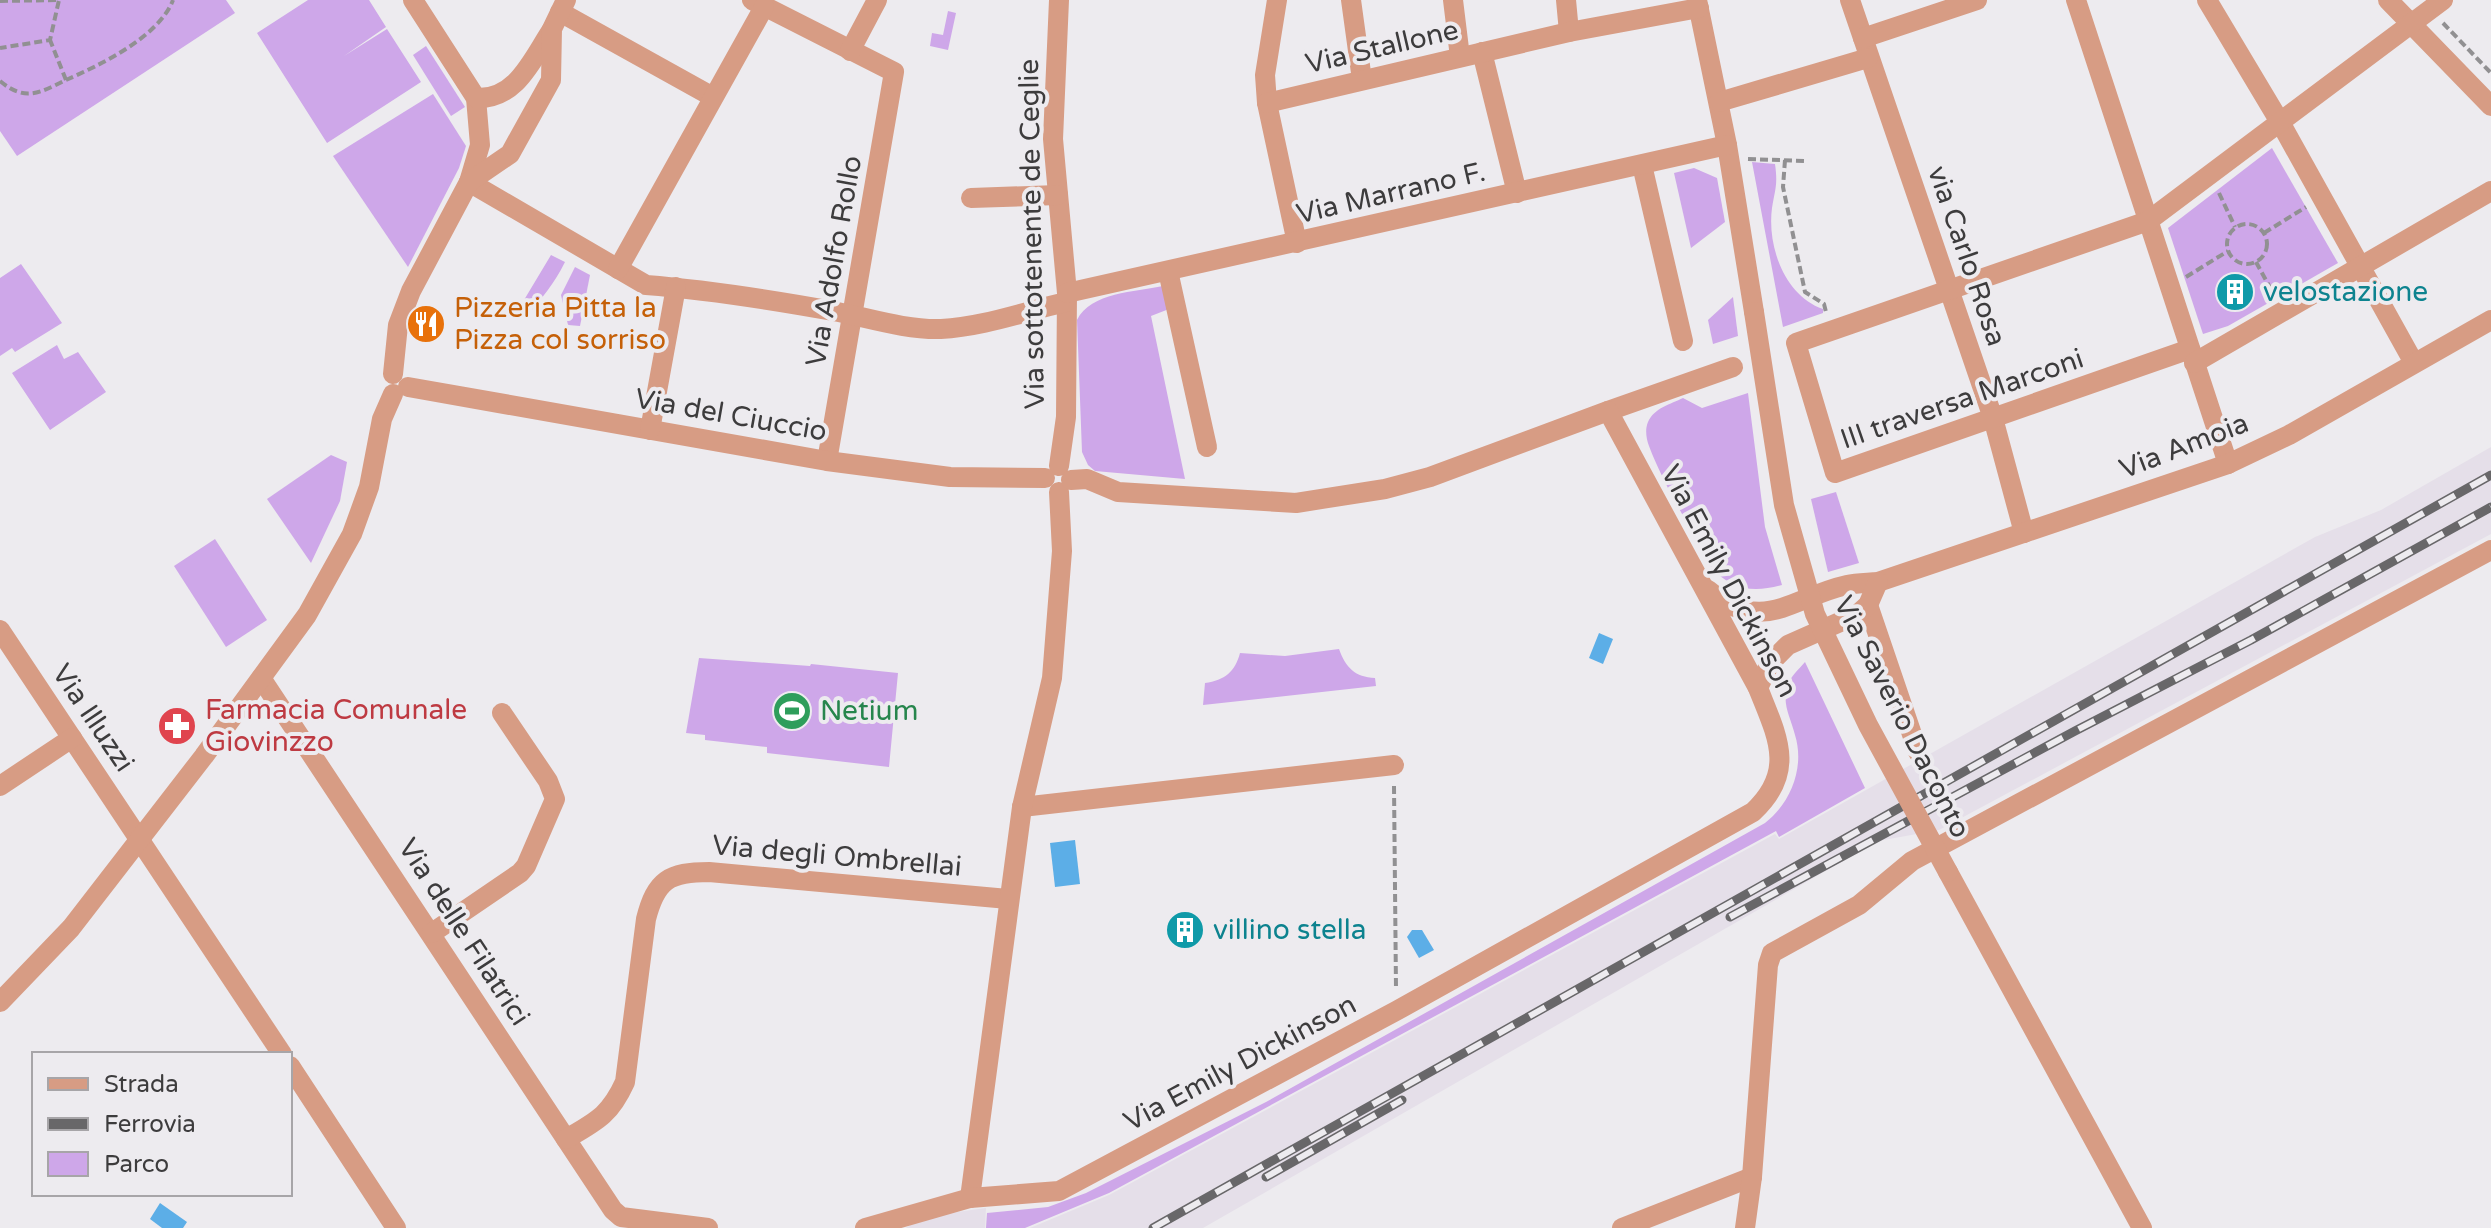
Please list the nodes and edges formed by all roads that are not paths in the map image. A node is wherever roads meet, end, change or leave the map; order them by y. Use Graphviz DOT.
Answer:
graph roads {
  1 [pos="413,0"];
  2 [pos="877,0"];
  3 [pos="1059,0"];
  4 [pos="1277,0"];
  5 [pos="1351,0"];
  6 [pos="1453,0"];
  7 [pos="1566,0"];
  8 [pos="1850,0"];
  9 [pos="2076,0"];
  10 [pos="2207,0"];
  11 [pos="2388,0"];
  12 [pos="1968,1"];
  13 [pos="758,4"];
  14 [pos="1698,4"];
  15 [pos="2437,5"];
  16 [pos="559,14"];
  17 [pos="2412,25"];
  18 [pos="1569,32"];
  19 [pos="1866,48"];
  20 [pos="850,51"];
  21 [pos="1482,52"];
  22 [pos="1460,57"];
  23 [pos="1362,80"];
  24 [pos="713,97"];
  25 [pos="476,98"];
  26 [pos="1719,102"];
  27 [pos="1267,103"];
  28 [pos="2491,106"];
  29 [pos="2280,122"];
  30 [pos="1728,153"];
  31 [pos="1642,165"];
  32 [pos="469,182"];
  33 [pos="2491,191"];
  34 [pos="1517,193"];
  35 [pos="1058,195"];
  36 [pos="971,198"];
  37 [pos="2148,221"];
  38 [pos="1297,243"];
  39 [pos="2360,267"];
  40 [pos="618,269"];
  41 [pos="1168,271"];
  42 [pos="676,287"];
  43 [pos="1949,290"];
  44 [pos="1067,298"];
  45 [pos="852,317"];
  46 [pos="2491,320"];
  47 [pos="1683,341"];
  48 [pos="2192,356"];
  49 [pos="2414,363"];
  50 [pos="1733,367"];
  51 [pos="398,385"];
  52 [pos="1608,411"];
  53 [pos="1993,418"];
  54 [pos="650,430"];
  55 [pos="1207,447"];
  56 [pos="827,461"];
  57 [pos="2228,464"];
  58 [pos="1059,479"];
  59 [pos="2024,533"];
  60 [pos="2491,550"];
  61 [pos="1878,582"];
  62 [pos="1702,585"];
  63 [pos="1868,605"];
  64 [pos="0,630"];
  65 [pos="261,678"];
  66 [pos="1758,688"];
  67 [pos="502,713"];
  68 [pos="72,738"];
  69 [pos="1918,752"];
  70 [pos="1394,765"];
  71 [pos="0,786"];
  72 [pos="1022,807"];
  73 [pos="140,837"];
  74 [pos="1008,899"];
  75 [pos="432,933"];
  76 [pos="0,1002"];
  77 [pos="281,1052"];
  78 [pos="292,1069"];
  79 [pos="566,1139"];
  80 [pos="1752,1177"];
  81 [pos="970,1198"];
  82 [pos="396,1228"];
  83 [pos="708,1228"];
  84 [pos="865,1228"];
  85 [pos="1622,1228"];
  86 [pos="1745,1228"];
  87 [pos="2142,1228"];
  1 -- 25 [label="street"];
  2 -- 20 [label="street"];
  3 -- 35 [label="street, Via sottotenente de Ceglie"];
  4 -- 27 [label="street"];
  5 -- 23 [label="street"];
  6 -- 22 [label="street"];
  7 -- 18 [label="street"];
  8 -- 19 [label="street, via Carlo Rosa"];
  9 -- 37 [label="street"];
  10 -- 29 [label="street"];
  11 -- 17 [label="street"];
  12 -- 19 [label="street"];
  13 -- 20 [label="street"];
  13 -- 24 [label="street"];
  14 -- 18 [label="street, Via Stallone"];
  14 -- 26 [label="street, Via Saverio Daconto"];
  15 -- 17 [label="street"];
  16 -- 24 [label="street"];
  16 -- 25 [label="street"];
  16 -- 32 [label="street"];
  17 -- 28 [label="street"];
  17 -- 29 [label="street"];
  18 -- 21 [label="street, Via Stallone"];
  19 -- 26 [label="street"];
  19 -- 43 [label="street, via Carlo Rosa"];
  20 -- 45 [label="street, Via Adolfo Rollo"];
  21 -- 22 [label="street, Via Stallone"];
  21 -- 34 [label="street"];
  22 -- 23 [label="street, Via Stallone"];
  23 -- 27 [label="street, Via Stallone"];
  24 -- 40 [label="street"];
  25 -- 32 [label="street"];
  26 -- 30 [label="street, Via Saverio Daconto"];
  27 -- 38 [label="street"];
  29 -- 37 [label="street"];
  29 -- 39 [label="street"];
  30 -- 31 [label="street, Via Marrano F."];
  30 -- 87 [label="street, Via Saverio Daconto, bridge"];
  31 -- 34 [label="street, Via Marrano F."];
  31 -- 47 [label="street"];
  32 -- 40 [label="street, Via Marrano F."];
  32 -- 51 [label="street"];
  33 -- 39 [label="street, III traversa Marconi"];
  34 -- 38 [label="street, Via Marrano F."];
  35 -- 36 [label="street"];
  35 -- 44 [label="street, Via sottotenente de Ceglie"];
  37 -- 43 [label="street"];
  37 -- 48 [label="street"];
  38 -- 41 [label="street, Via Marrano F."];
  39 -- 48 [label="street, III traversa Marconi"];
  39 -- 49 [label="street"];
  40 -- 42 [label="street, Via Marrano F."];
  41 -- 44 [label="street, Via Marrano F."];
  41 -- 55 [label="street"];
  42 -- 45 [label="street, Via Marrano F."];
  42 -- 54 [label="street"];
  43 -- 53 [label="street, via Carlo Rosa"];
  43 -- 53 [label="street, III traversa Marconi"];
  44 -- 45 [label="street, Via Marrano F."];
  44 -- 58 [label="street, Via sottotenente de Ceglie"];
  45 -- 56 [label="street, Via Adolfo Rollo"];
  46 -- 49 [label="street, Via Amoia"];
  48 -- 53 [label="street, III traversa Marconi"];
  48 -- 57 [label="street"];
  49 -- 57 [label="street, Via Amoia"];
  50 -- 52 [label="street"];
  51 -- 54 [label="street, Via del Ciuccio"];
  51 -- 65 [label="street"];
  52 -- 58 [label="street"];
  52 -- 62 [label="street, Via Emily Dickinson"];
  53 -- 59 [label="street, via Carlo Rosa"];
  54 -- 56 [label="street, Via del Ciuccio"];
  56 -- 58 [label="street, Via del Ciuccio"];
  57 -- 59 [label="street, Via Amoia"];
  58 -- 72 [label="street"];
  59 -- 61 [label="street, Via Amoia"];
  60 -- 80 [label="street"];
  61 -- 62 [label="street, Via Amoia"];
  61 -- 63 [label="street"];
  62 -- 66 [label="street, Via Emily Dickinson"];
  63 -- 66 [label="street"];
  63 -- 69 [label="street"];
  64 -- 68 [label="street, Via Illuzzi"];
  65 -- 73 [label="street"];
  65 -- 75 [label="street, Via delle Filatrici"];
  66 -- 81 [label="street, Via Emily Dickinson"];
  67 -- 75 [label="street"];
  68 -- 71 [label="street"];
  68 -- 73 [label="street, Via Illuzzi"];
  70 -- 72 [label="street"];
  72 -- 74 [label="street"];
  73 -- 76 [label="street"];
  73 -- 77 [label="street, Via Illuzzi"];
  74 -- 79 [label="street, Via degli Ombrellai"];
  74 -- 81 [label="street"];
  75 -- 79 [label="street, Via delle Filatrici"];
  78 -- 82 [label="street"];
  79 -- 83 [label="street, Via delle Filatrici"];
  80 -- 85 [label="street"];
  80 -- 86 [label="street"];
  81 -- 84 [label="street, Via Emily Dickinson"];
}
